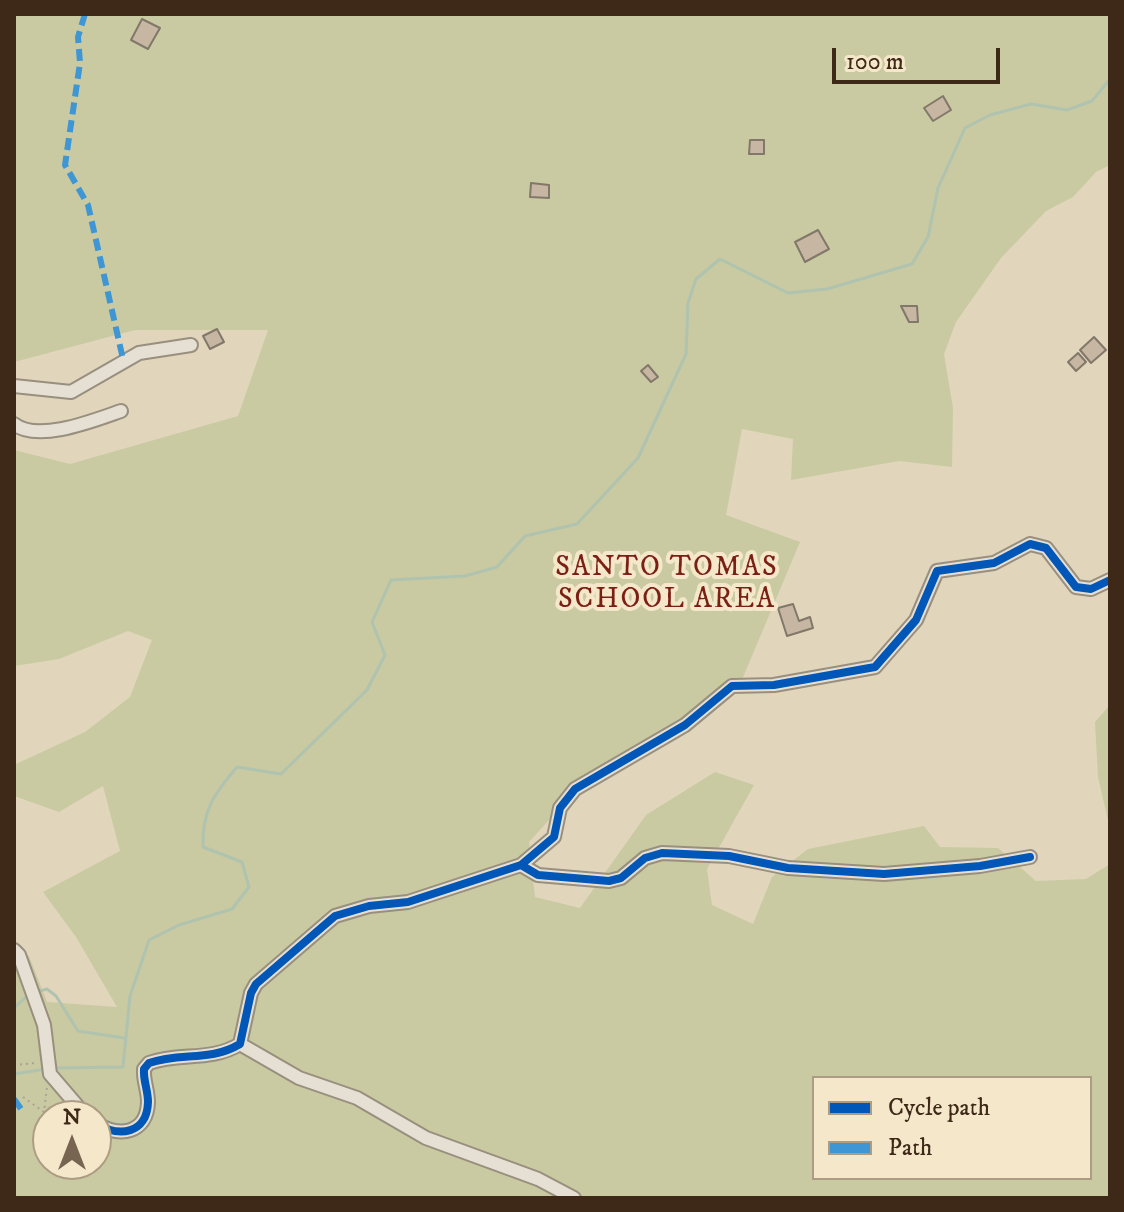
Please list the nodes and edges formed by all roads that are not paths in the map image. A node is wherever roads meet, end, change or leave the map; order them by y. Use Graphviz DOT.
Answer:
graph roads {
  1 [pos="191,345"];
  2 [pos="14,386"];
  3 [pos="121,411"];
  4 [pos="14,424"];
  5 [pos="1110,580"];
  6 [pos="1030,857"];
  7 [pos="521,865"];
  8 [pos="14,950"];
  9 [pos="240,1044"];
  10 [pos="74,1100"];
  11 [pos="112,1130"];
  12 [pos="574,1198"];
  1 -- 2 [label="street"];
  3 -- 4 [label="street"];
  5 -- 7 [label="street"];
  6 -- 7 [label="street"];
  7 -- 9 [label="street"];
  8 -- 10 [label="street"];
  9 -- 11 [label="street"];
  9 -- 12 [label="street"];
}
